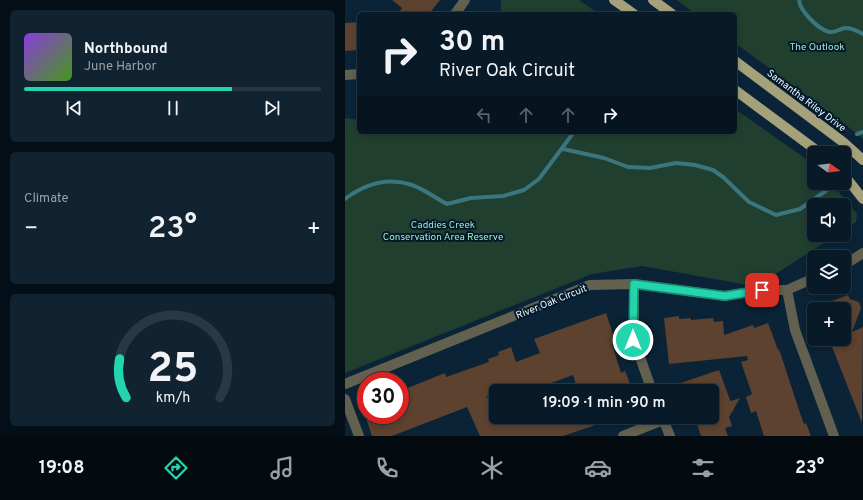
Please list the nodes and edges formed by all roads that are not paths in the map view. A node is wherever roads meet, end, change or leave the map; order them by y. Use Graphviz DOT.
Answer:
graph roads {
  1 [pos="465,0"];
  2 [pos="614,0"];
  3 [pos="653,0"];
  4 [pos="456,12"];
  5 [pos="632,12"];
  6 [pos="669,12"];
  7 [pos="737,62"];
  8 [pos="357,74"];
  9 [pos="345,75"];
  10 [pos="737,91"];
  11 [pos="811,146"];
  12 [pos="863,160"];
  13 [pos="851,183"];
  14 [pos="863,199"];
  15 [pos="863,253"];
  16 [pos="851,261"];
  17 [pos="807,281"];
  18 [pos="634,284"];
  19 [pos="787,290"];
  20 [pos="345,384"];
  21 [pos="649,384"];
  22 [pos="345,399"];
  23 [pos="649,424"];
  24 [pos="665,424"];
  25 [pos="359,436"];
  26 [pos="623,436"];
  27 [pos="670,436"];
  28 [pos="834,436"];
  1 -- 4 [label="street"];
  2 -- 5 [label="main road"];
  3 -- 6 [label="main road"];
  7 -- 12 [label="main road, Samantha Riley Drive"];
  8 -- 9 [label="street"];
  10 -- 11 [label="main road"];
  13 -- 14 [label="main road"];
  15 -- 16 [label="street"];
  17 -- 19 [label="street, River Oak Circuit"];
  18 -- 19 [label="street, River Oak Circuit"];
  18 -- 20 [label="street, River Oak Circuit"];
  18 -- 21 [label="street"];
  19 -- 28 [label="street"];
  22 -- 25 [label="street"];
  23 -- 26 [label="street"];
  24 -- 27 [label="street"];
}
